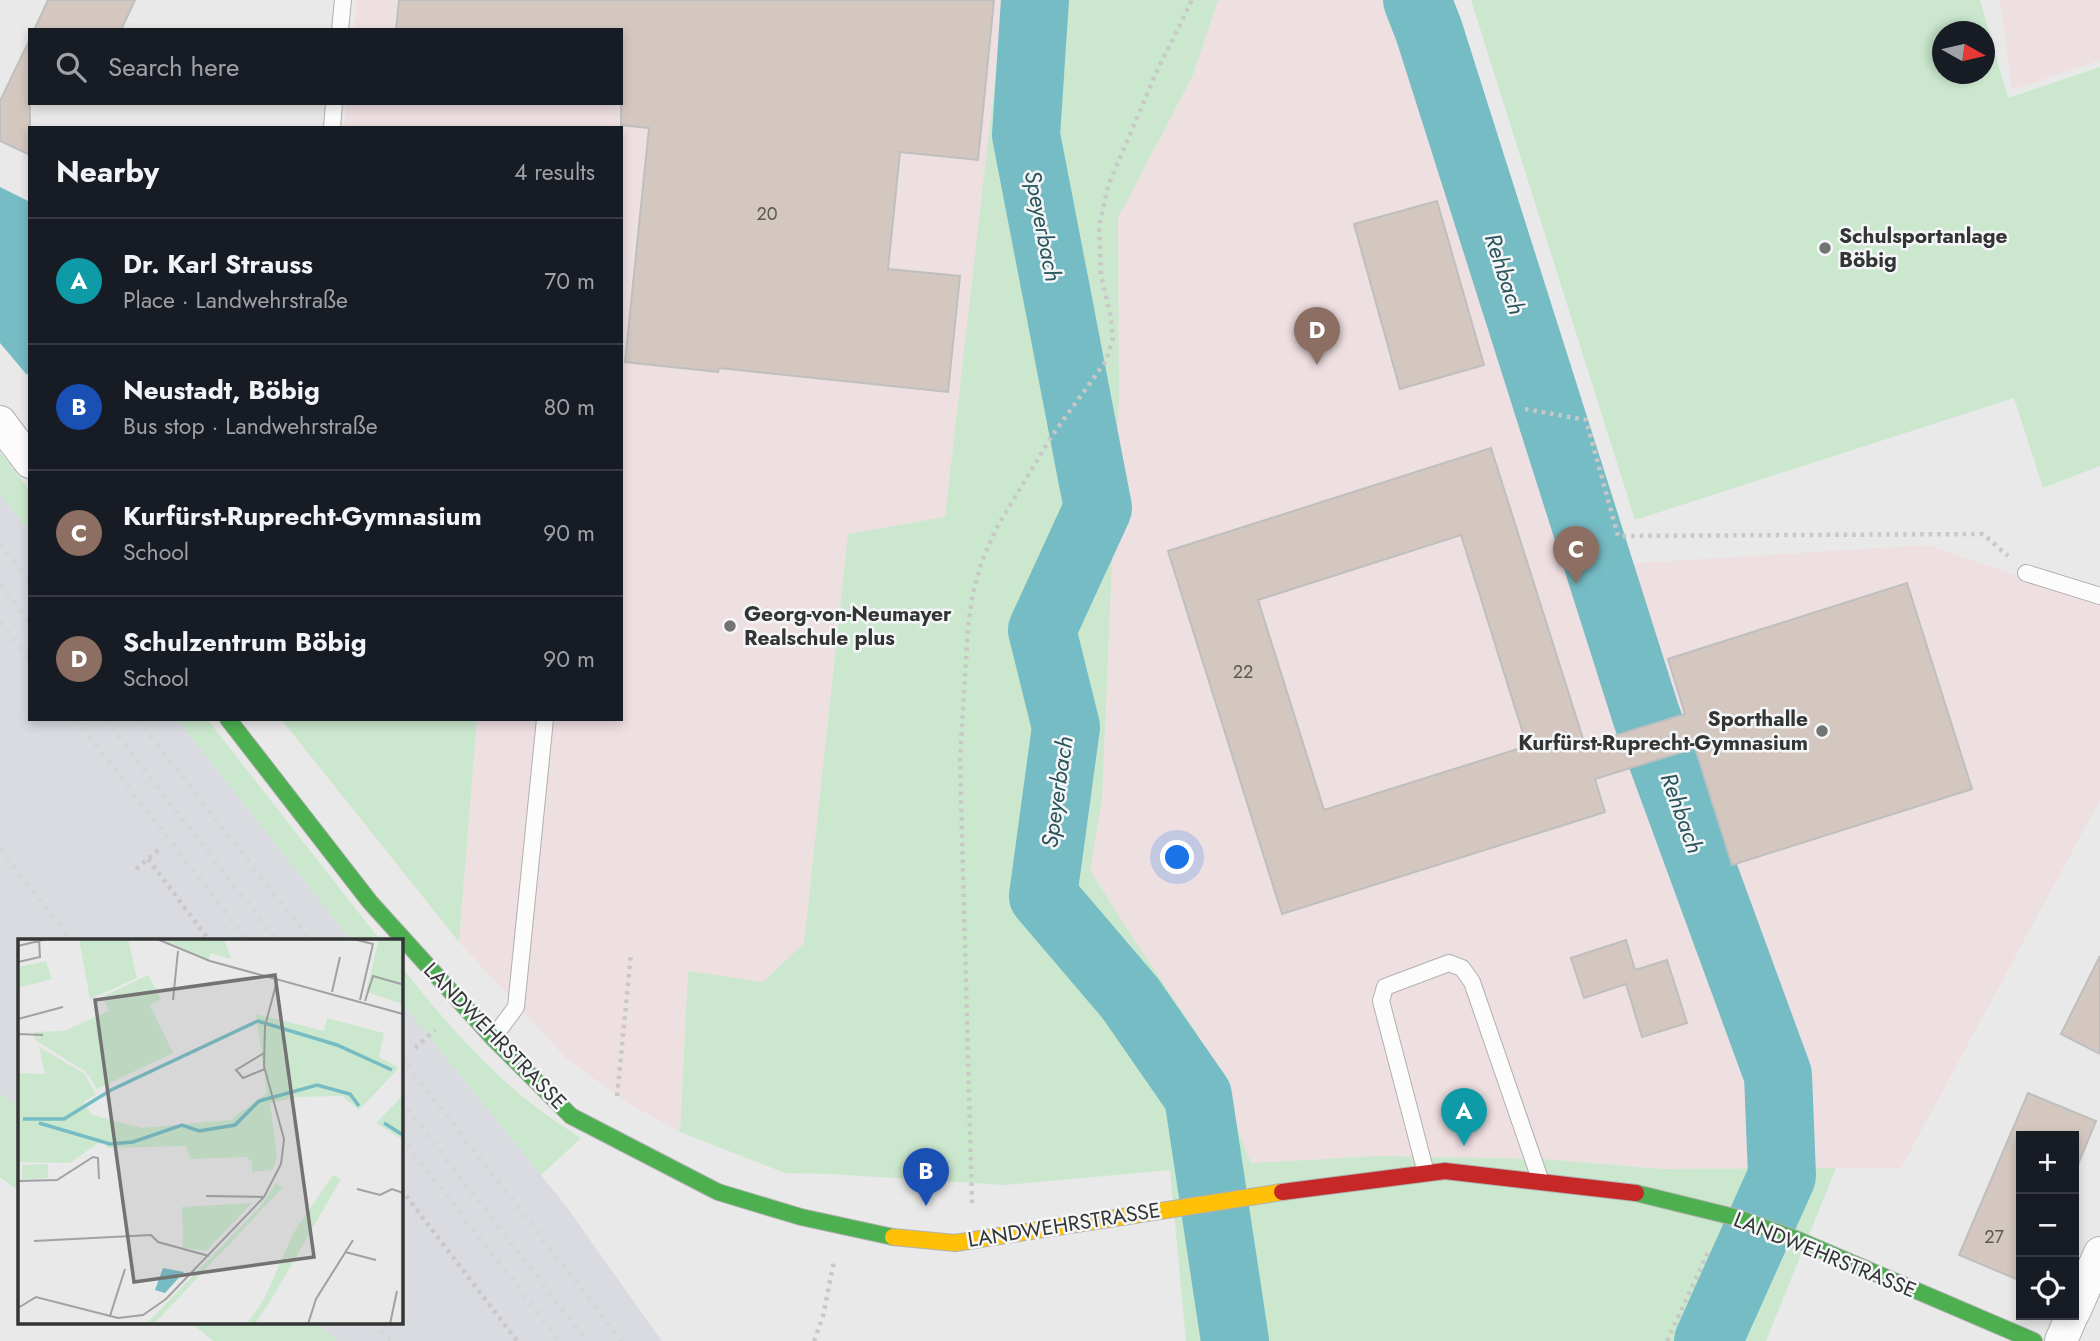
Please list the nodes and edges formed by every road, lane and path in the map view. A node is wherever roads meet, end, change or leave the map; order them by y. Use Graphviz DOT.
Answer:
graph roads {
  1 [pos="343,0"];
  2 [pos="1192,0"];
  3 [pos="341,28"];
  4 [pos="334,105"];
  5 [pos="332,126"];
  6 [pos="1525,409"];
  7 [pos="0,422"];
  8 [pos="28,459"];
  9 [pos="2026,573"];
  10 [pos="2100,596"];
  11 [pos="230,721"];
  12 [pos="545,721"];
  13 [pos="162,848"];
  14 [pos="148,859"];
  15 [pos="136,869"];
  16 [pos="208,939"];
  17 [pos="631,954"];
  18 [pos="440,1026"];
  19 [pos="493,1038"];
  20 [pos="415,1048"];
  21 [pos="612,1139"];
  22 [pos="1426,1173"];
  23 [pos="1541,1181"];
  24 [pos="402,1190"];
  25 [pos="1732,1216"];
  26 [pos="841,1226"];
  27 [pos="974,1241"];
  28 [pos="2100,1253"];
  29 [pos="2079,1300"];
  30 [pos="2070,1320"];
  31 [pos="517,1341"];
  32 [pos="814,1341"];
  33 [pos="1667,1341"];
  34 [pos="2034,1341"];
  35 [pos="2061,1341"];
  1 -- 3 [label="lane"];
  2 -- 27 [label="path"];
  4 -- 5 [label="lane"];
  6 -- 9 [label="path"];
  7 -- 8 [label="street"];
  9 -- 10 [label="lane"];
  11 -- 19 [label="street, LANDWEHRSTRASSE"];
  12 -- 19 [label="lane"];
  13 -- 14 [label="path"];
  14 -- 15 [label="path"];
  14 -- 16 [label="path"];
  17 -- 21 [label="path"];
  18 -- 20 [label="path"];
  19 -- 21 [label="street, LANDWEHRSTRASSE"];
  21 -- 26 [label="street, LANDWEHRSTRASSE"];
  22 -- 23 [label="street, LANDWEHRSTRASSE"];
  22 -- 23 [label="lane"];
  22 -- 27 [label="street, LANDWEHRSTRASSE"];
  23 -- 25 [label="street, LANDWEHRSTRASSE"];
  24 -- 31 [label="path"];
  25 -- 33 [label="path"];
  25 -- 34 [label="street, LANDWEHRSTRASSE"];
  26 -- 27 [label="street, LANDWEHRSTRASSE"];
  26 -- 32 [label="path"];
  28 -- 29 [label="street"];
  30 -- 35 [label="street"];
}
